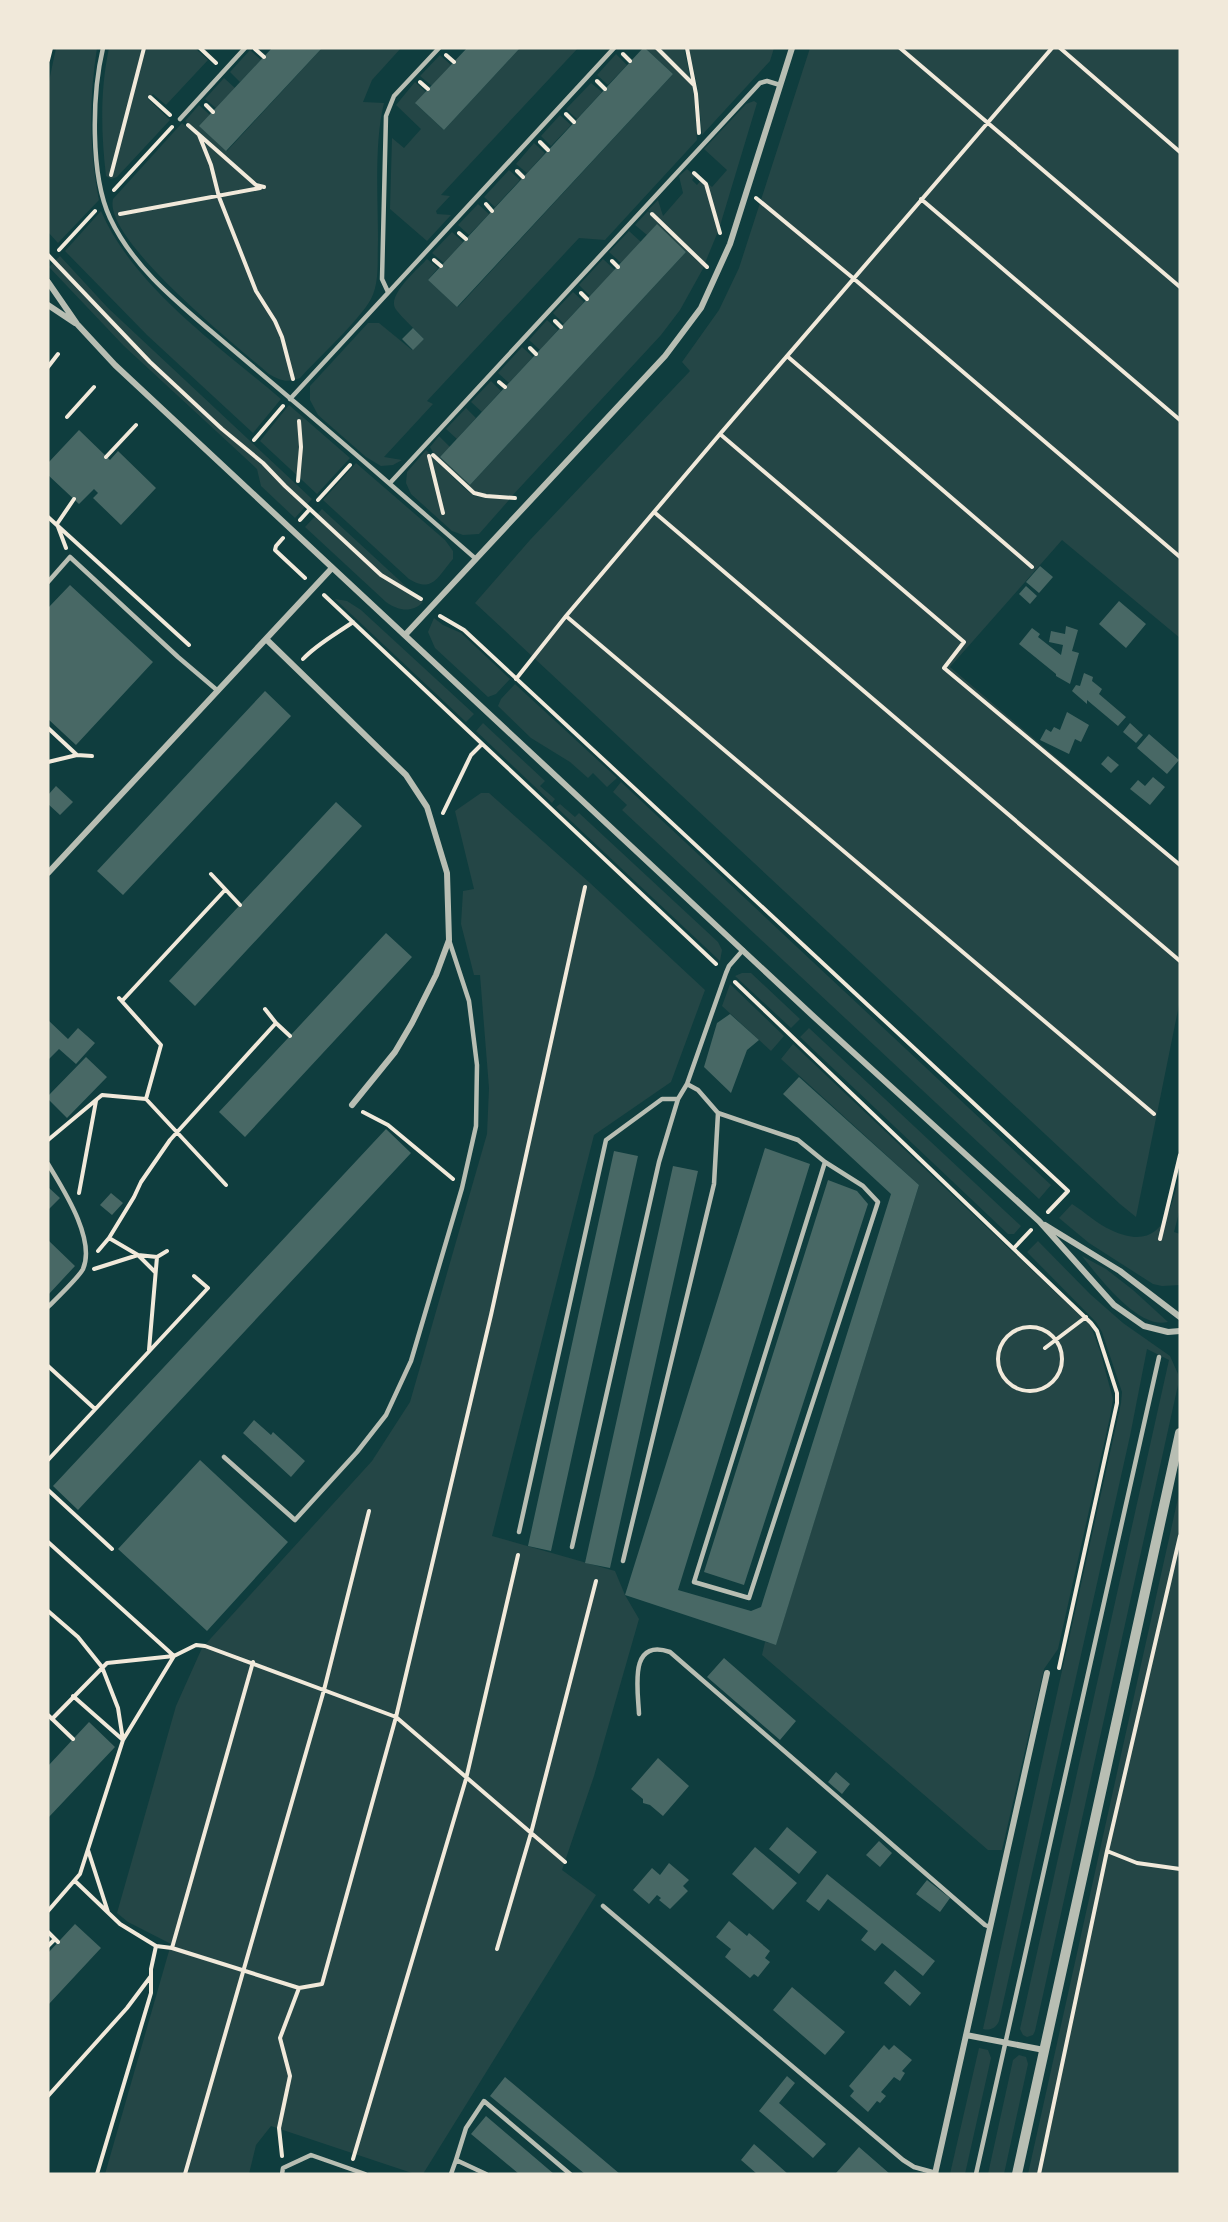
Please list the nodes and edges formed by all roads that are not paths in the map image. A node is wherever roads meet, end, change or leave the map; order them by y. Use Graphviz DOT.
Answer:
graph roads {
  1 [pos="103,48"];
  2 [pos="245,48"];
  3 [pos="439,48"];
  4 [pos="614,48"];
  5 [pos="792,48"];
  6 [pos="780,85"];
  7 [pos="180,119"];
  8 [pos="48,282"];
  9 [pos="388,292"];
  10 [pos="48,305"];
  11 [pos="78,324"];
  12 [pos="290,399"];
  13 [pos="390,483"];
  14 [pos="477,560"];
  15 [pos="333,567"];
  16 [pos="48,582"];
  17 [pos="405,635"];
  18 [pos="266,639"];
  19 [pos="218,691"];
  20 [pos="48,873"];
  21 [pos="449,939"];
  22 [pos="743,950"];
  23 [pos="687,1084"];
  24 [pos="678,1099"];
  25 [pos="352,1105"];
  26 [pos="718,1113"];
  27 [pos="825,1162"];
  28 [pos="48,1164"];
  29 [pos="1039,1221"];
  30 [pos="48,1307"];
  31 [pos="1180,1317"];
  32 [pos="1180,1331"];
  33 [pos="1159,1357"];
  34 [pos="1180,1433"];
  35 [pos="224,1457"];
  36 [pos="519,1532"];
  37 [pos="572,1547"];
  38 [pos="623,1561"];
  39 [pos="1047,1673"];
  40 [pos="639,1714"];
  41 [pos="603,1906"];
  42 [pos="990,1927"];
  43 [pos="966,2035"];
  44 [pos="1006,2042"];
  45 [pos="1044,2050"];
  46 [pos="456,2160"];
  47 [pos="282,2171"];
  48 [pos="365,2174"];
  49 [pos="451,2174"];
  50 [pos="486,2174"];
  51 [pos="570,2174"];
  52 [pos="935,2174"];
  53 [pos="976,2174"];
  54 [pos="1017,2174"];
  1 -- 12 [label="lane"];
  2 -- 7 [label="lane"];
  3 -- 9 [label="lane"];
  4 -- 9 [label="lane"];
  5 -- 6 [label="street"];
  6 -- 13 [label="lane"];
  6 -- 14 [label="street"];
  8 -- 11 [label="street"];
  9 -- 12 [label="lane"];
  10 -- 11 [label="street"];
  11 -- 15 [label="street"];
  12 -- 13 [label="lane"];
  13 -- 14 [label="lane"];
  14 -- 17 [label="street"];
  15 -- 17 [label="street"];
  15 -- 18 [label="street"];
  16 -- 19 [label="lane"];
  17 -- 22 [label="street"];
  18 -- 19 [label="street"];
  18 -- 21 [label="street"];
  19 -- 20 [label="street"];
  21 -- 25 [label="street"];
  21 -- 35 [label="lane"];
  22 -- 23 [label="lane"];
  22 -- 29 [label="street"];
  23 -- 24 [label="lane"];
  23 -- 26 [label="lane"];
  24 -- 36 [label="lane"];
  24 -- 37 [label="lane"];
  26 -- 27 [label="lane"];
  26 -- 38 [label="lane"];
  27 -- 27 [label="lane"];
  28 -- 30 [label="lane"];
  29 -- 31 [label="street"];
  29 -- 32 [label="street"];
  33 -- 44 [label="lane"];
  34 -- 45 [label="street"];
  39 -- 42 [label="street"];
  40 -- 42 [label="lane"];
  41 -- 52 [label="lane"];
  42 -- 43 [label="street"];
  43 -- 44 [label="street"];
  43 -- 52 [label="street"];
  44 -- 45 [label="street"];
  44 -- 53 [label="lane"];
  45 -- 54 [label="street"];
  46 -- 49 [label="lane"];
  46 -- 50 [label="lane"];
  46 -- 51 [label="lane"];
  47 -- 48 [label="lane"];
}
